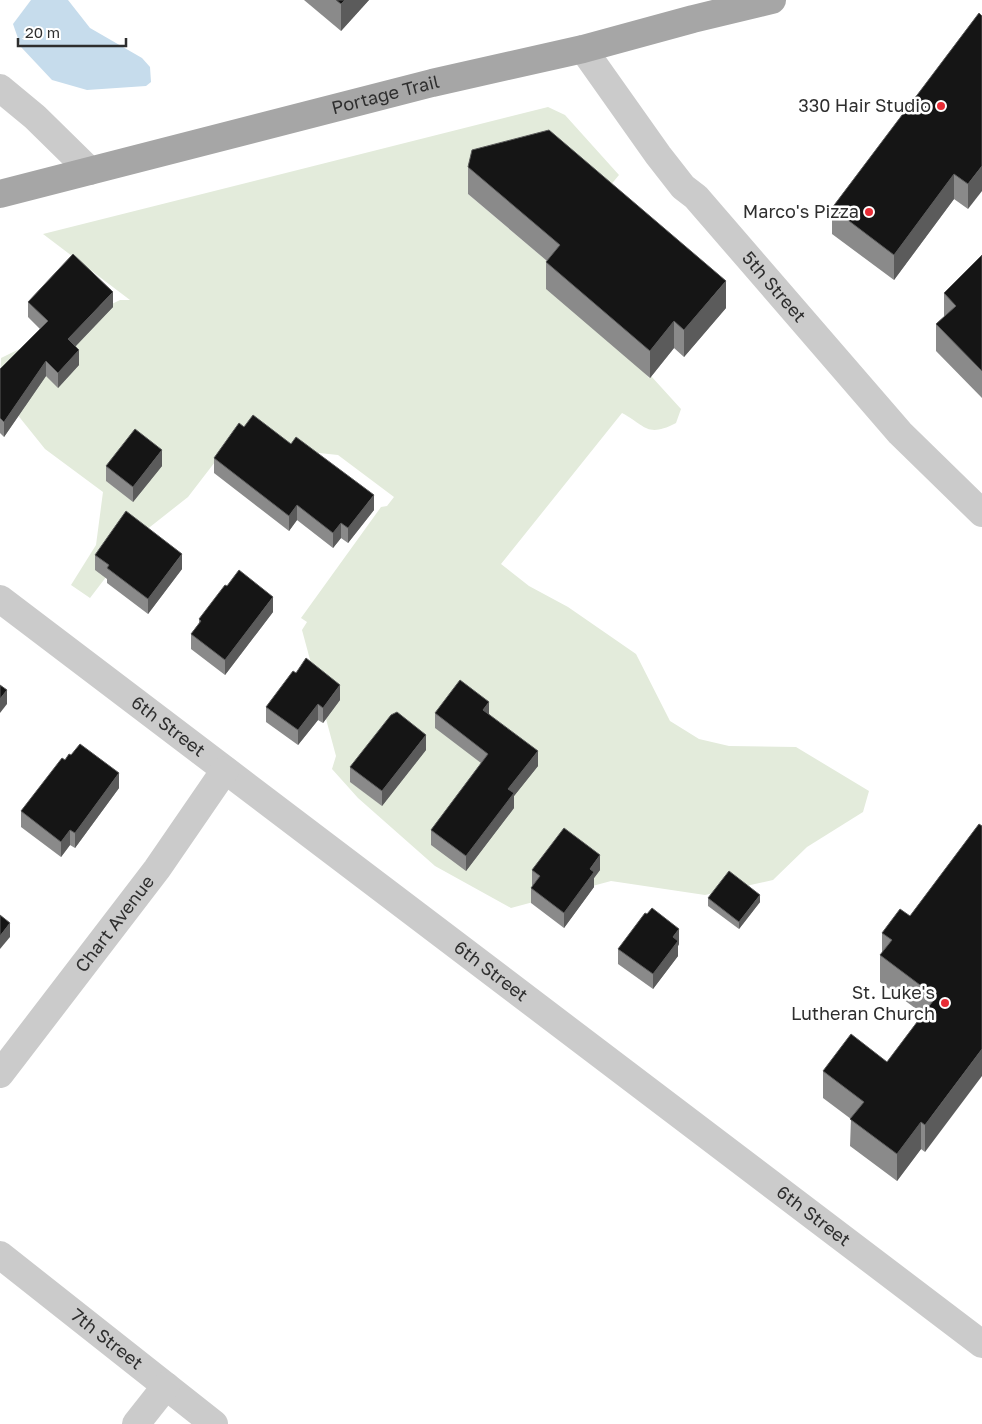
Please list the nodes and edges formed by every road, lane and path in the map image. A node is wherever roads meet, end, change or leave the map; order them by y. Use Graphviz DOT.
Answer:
graph roads {
  1 [pos="772,0"];
  2 [pos="583,49"];
  3 [pos="0,88"];
  4 [pos="90,172"];
  5 [pos="0,194"];
  6 [pos="982,513"];
  7 [pos="0,599"];
  8 [pos="225,770"];
  9 [pos="0,1074"];
  10 [pos="0,1255"];
  11 [pos="982,1344"];
  12 [pos="166,1386"];
  13 [pos="136,1424"];
  14 [pos="214,1424"];
  1 -- 2 [label="main road, Portage Trail"];
  2 -- 4 [label="main road, Portage Trail"];
  2 -- 6 [label="street, 5th Street"];
  3 -- 4 [label="street"];
  4 -- 5 [label="main road, Portage Trail"];
  7 -- 8 [label="street, 6th Street"];
  8 -- 9 [label="street, Chart Avenue"];
  8 -- 11 [label="street, 6th Street"];
  10 -- 12 [label="street, 7th Street"];
  12 -- 13 [label="street"];
  12 -- 14 [label="street, 7th Street"];
}
